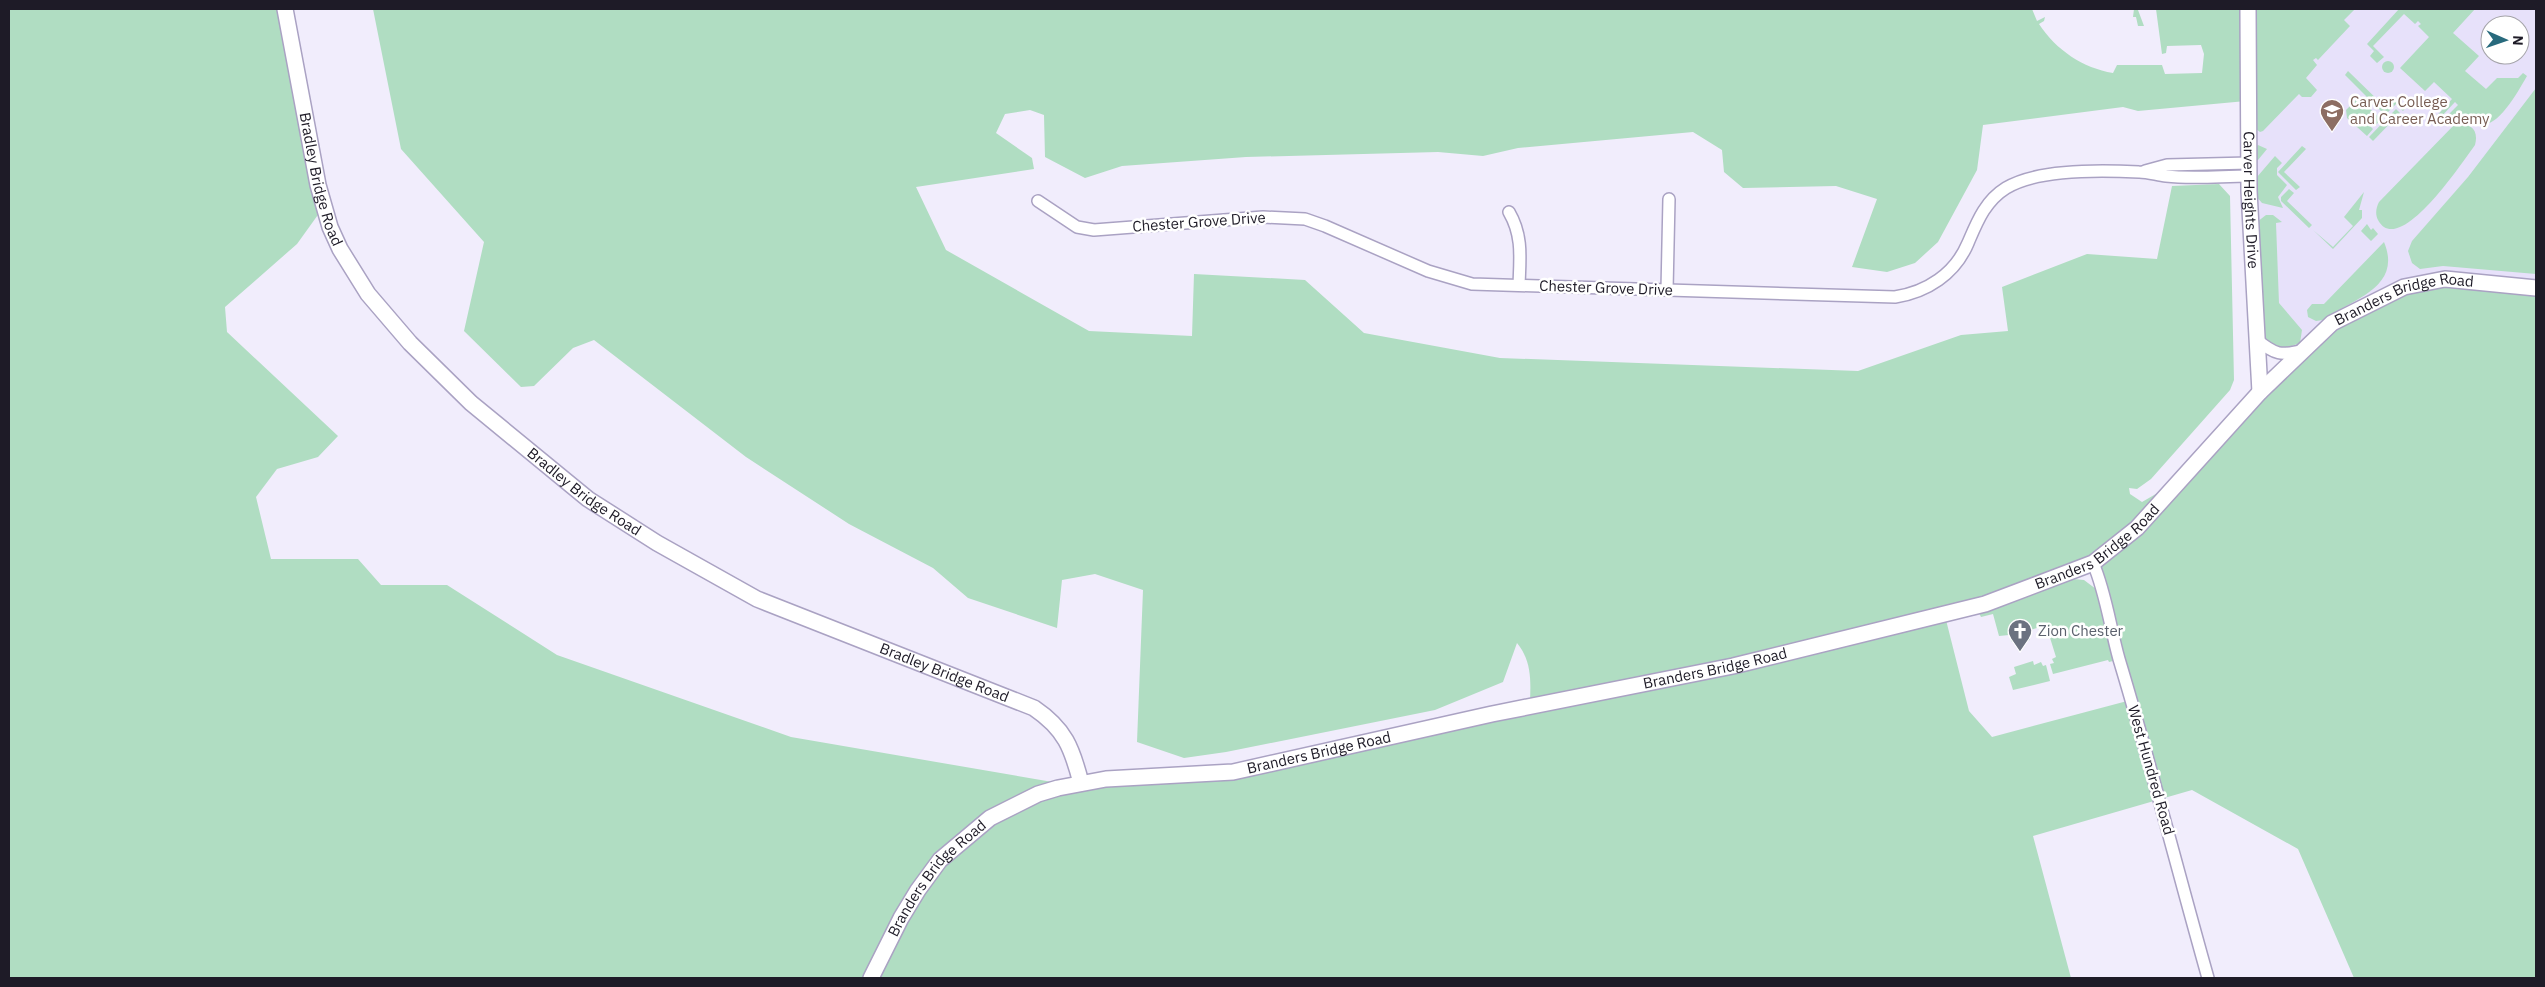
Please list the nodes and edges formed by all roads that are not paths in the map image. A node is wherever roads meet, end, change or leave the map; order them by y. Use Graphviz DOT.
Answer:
graph roads {
  1 [pos="285,9"];
  2 [pos="2248,9"];
  3 [pos="2249,170"];
  4 [pos="1669,199"];
  5 [pos="1038,201"];
  6 [pos="1509,212"];
  7 [pos="1519,285"];
  8 [pos="2536,288"];
  9 [pos="1667,290"];
  10 [pos="2256,339"];
  11 [pos="2304,350"];
  12 [pos="2260,392"];
  13 [pos="2093,563"];
  14 [pos="1081,783"];
  15 [pos="871,978"];
  16 [pos="2208,978"];
  1 -- 14 [label="street, Bradley Bridge Road"];
  2 -- 3 [label="street, Carver Heights Drive"];
  3 -- 9 [label="street, Chester Grove Drive"];
  3 -- 10 [label="street, Carver Heights Drive"];
  4 -- 9 [label="street"];
  5 -- 7 [label="street, Chester Grove Drive"];
  6 -- 7 [label="street"];
  7 -- 9 [label="street, Chester Grove Drive"];
  8 -- 11 [label="street, Branders Bridge Road"];
  10 -- 11 [label="street"];
  10 -- 12 [label="street, Carver Heights Drive"];
  11 -- 12 [label="street, Branders Bridge Road"];
  12 -- 13 [label="street, Branders Bridge Road"];
  13 -- 14 [label="street, Branders Bridge Road"];
  13 -- 16 [label="street, West Hundred Road"];
  14 -- 15 [label="street, Branders Bridge Road"];
}
